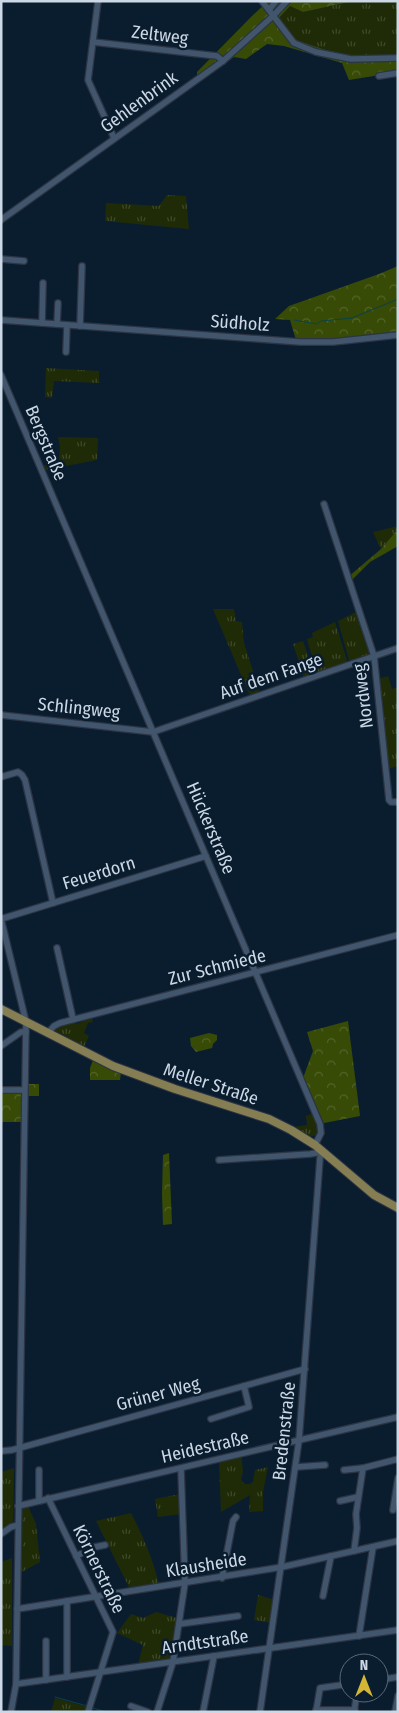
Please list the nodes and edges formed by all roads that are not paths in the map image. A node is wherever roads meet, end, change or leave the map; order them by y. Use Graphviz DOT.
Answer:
graph roads {
  1 [pos="98,1"];
  2 [pos="262,1"];
  3 [pos="276,1"];
  4 [pos="287,1"];
  5 [pos="269,10"];
  6 [pos="273,16"];
  7 [pos="92,42"];
  8 [pos="398,58"];
  9 [pos="222,60"];
  10 [pos="398,73"];
  11 [pos="380,76"];
  12 [pos="114,138"];
  13 [pos="1,220"];
  14 [pos="1,260"];
  15 [pos="24,261"];
  16 [pos="82,266"];
  17 [pos="43,282"];
  18 [pos="58,303"];
  19 [pos="1,320"];
  20 [pos="42,323"];
  21 [pos="57,324"];
  22 [pos="67,325"];
  23 [pos="80,326"];
  24 [pos="398,335"];
  25 [pos="66,352"];
  26 [pos="1,375"];
  27 [pos="324,504"];
  28 [pos="64,522"];
  29 [pos="398,648"];
  30 [pos="374,656"];
  31 [pos="1,715"];
  32 [pos="153,732"];
  33 [pos="1,777"];
  34 [pos="398,802"];
  35 [pos="206,856"];
  36 [pos="53,903"];
  37 [pos="1,919"];
  38 [pos="398,936"];
  39 [pos="57,948"];
  40 [pos="256,973"];
  41 [pos="1,1008"];
  42 [pos="73,1019"];
  43 [pos="26,1022"];
  44 [pos="26,1032"];
  45 [pos="48,1033"];
  46 [pos="1,1046"];
  47 [pos="1,1090"];
  48 [pos="24,1090"];
  49 [pos="315,1145"];
  50 [pos="322,1152"];
  51 [pos="219,1160"];
  52 [pos="398,1208"];
  53 [pos="305,1369"];
  54 [pos="244,1386"];
  55 [pos="398,1417"];
  56 [pos="211,1419"];
  57 [pos="300,1440"];
  58 [pos="19,1448"];
  59 [pos="2,1451"];
  60 [pos="398,1459"];
  61 [pos="325,1464"];
  62 [pos="296,1467"];
  63 [pos="181,1468"];
  64 [pos="362,1468"];
  65 [pos="39,1470"];
  66 [pos="344,1470"];
  67 [pos="398,1478"];
  68 [pos="358,1497"];
  69 [pos="48,1498"];
  70 [pos="39,1501"];
  71 [pos="340,1501"];
  72 [pos="18,1506"];
  73 [pos="393,1510"];
  74 [pos="236,1517"];
  75 [pos="18,1525"];
  76 [pos="1,1534"];
  77 [pos="398,1541"];
  78 [pos="105,1545"];
  79 [pos="373,1547"];
  80 [pos="354,1551"];
  81 [pos="76,1556"];
  82 [pos="331,1556"];
  83 [pos="282,1567"];
  84 [pos="222,1578"];
  85 [pos="185,1583"];
  86 [pos="323,1596"];
  87 [pos="96,1597"];
  88 [pos="67,1601"];
  89 [pos="17,1609"];
  90 [pos="238,1616"];
  91 [pos="179,1624"];
  92 [pos="398,1630"];
  93 [pos="359,1636"];
  94 [pos="46,1640"];
  95 [pos="269,1649"];
  96 [pos="214,1656"];
  97 [pos="173,1662"];
  98 [pos="100,1672"];
  99 [pos="67,1676"];
  100 [pos="46,1680"];
  101 [pos="16,1684"];
  102 [pos="339,1685"];
  103 [pos="398,1696"];
  104 [pos="131,1706"];
  105 [pos="316,1711"];
  106 [pos="355,1711"];
  107 [pos="11,1712"];
  108 [pos="88,1712"];
  109 [pos="148,1712"];
  110 [pos="157,1712"];
  111 [pos="202,1712"];
  112 [pos="260,1712"];
  113 [pos="395,1712"];
  1 -- 7 [label="street"];
  2 -- 5 [label="street"];
  3 -- 5 [label="street"];
  4 -- 6 [label="street, Gehlenbrink"];
  5 -- 6 [label="street"];
  6 -- 8 [label="street"];
  6 -- 9 [label="street, Gehlenbrink"];
  7 -- 9 [label="street, Zeltweg"];
  7 -- 12 [label="street"];
  9 -- 12 [label="street, Gehlenbrink"];
  10 -- 11 [label="street"];
  12 -- 13 [label="street, Gehlenbrink"];
  14 -- 15 [label="street"];
  16 -- 23 [label="street"];
  17 -- 20 [label="street"];
  18 -- 21 [label="street"];
  19 -- 20 [label="street, Südholz"];
  20 -- 21 [label="street, Südholz"];
  21 -- 22 [label="street, Südholz"];
  22 -- 23 [label="street, Südholz"];
  22 -- 25 [label="street"];
  23 -- 24 [label="street, Südholz"];
  26 -- 28 [label="street, Bergstraße"];
  27 -- 30 [label="street, Nordweg"];
  28 -- 32 [label="street, Hückerstraße"];
  29 -- 30 [label="street, Auf dem Fange"];
  30 -- 32 [label="street, Auf dem Fange"];
  30 -- 34 [label="street, Nordweg"];
  31 -- 32 [label="street, Schlingweg"];
  32 -- 35 [label="street, Hückerstraße"];
  33 -- 36 [label="street"];
  35 -- 36 [label="street, Feuerdorn"];
  35 -- 40 [label="street, Hückerstraße"];
  36 -- 37 [label="street, Feuerdorn"];
  37 -- 43 [label="street"];
  38 -- 40 [label="street, Zur Schmiede"];
  39 -- 42 [label="street"];
  40 -- 42 [label="street, Zur Schmiede"];
  40 -- 49 [label="street, Hückerstraße"];
  41 -- 43 [label="main road, Meller Straße"];
  42 -- 45 [label="street, Zur Schmiede"];
  43 -- 44 [label="street"];
  43 -- 45 [label="main road, Meller Straße"];
  44 -- 46 [label="street"];
  44 -- 48 [label="street"];
  45 -- 49 [label="main road, Meller Straße"];
  47 -- 48 [label="street"];
  48 -- 58 [label="street"];
  49 -- 50 [label="main road, Meller Straße"];
  50 -- 51 [label="street"];
  50 -- 52 [label="main road, Meller Straße"];
  50 -- 53 [label="street, Bredenstraße"];
  53 -- 54 [label="street, Grüner Weg"];
  53 -- 57 [label="street, Bredenstraße"];
  54 -- 56 [label="street"];
  54 -- 58 [label="street, Grüner Weg"];
  55 -- 57 [label="street, Heidestraße"];
  57 -- 62 [label="street, Bredenstraße"];
  57 -- 63 [label="street, Heidestraße"];
  58 -- 59 [label="street, Grüner Weg"];
  58 -- 72 [label="street"];
  60 -- 64 [label="street"];
  61 -- 62 [label="street"];
  62 -- 83 [label="street, Bredenstraße"];
  63 -- 69 [label="street, Heidestraße"];
  63 -- 85 [label="street"];
  64 -- 66 [label="street"];
  64 -- 68 [label="street"];
  65 -- 70 [label="street"];
  67 -- 73 [label="street"];
  68 -- 71 [label="street"];
  68 -- 80 [label="street"];
  69 -- 70 [label="street, Heidestraße"];
  69 -- 81 [label="street, Körnerstraße"];
  70 -- 72 [label="street, Heidestraße"];
  72 -- 75 [label="street"];
  74 -- 84 [label="street"];
  75 -- 76 [label="street"];
  75 -- 89 [label="street"];
  77 -- 79 [label="street, Klausheide"];
  78 -- 81 [label="street"];
  79 -- 80 [label="street, Klausheide"];
  79 -- 93 [label="street"];
  80 -- 82 [label="street, Klausheide"];
  81 -- 87 [label="street, Körnerstraße"];
  82 -- 83 [label="street, Klausheide"];
  82 -- 86 [label="street"];
  83 -- 84 [label="street, Klausheide"];
  83 -- 95 [label="street, Bredenstraße"];
  84 -- 85 [label="street, Klausheide"];
  85 -- 87 [label="street, Klausheide"];
  85 -- 91 [label="street"];
  87 -- 88 [label="street, Klausheide"];
  87 -- 98 [label="street, Körnerstraße"];
  88 -- 89 [label="street, Klausheide"];
  88 -- 99 [label="street"];
  89 -- 101 [label="street"];
  90 -- 91 [label="street"];
  91 -- 97 [label="street"];
  92 -- 93 [label="street, Arndtstraße"];
  93 -- 95 [label="street, Arndtstraße"];
  94 -- 100 [label="street"];
  95 -- 96 [label="street, Arndtstraße"];
  95 -- 112 [label="street, Bredenstraße"];
  96 -- 97 [label="street, Arndtstraße"];
  96 -- 111 [label="street"];
  97 -- 98 [label="street, Arndtstraße"];
  97 -- 110 [label="street"];
  98 -- 99 [label="street, Arndtstraße"];
  98 -- 108 [label="street, Körnerstraße"];
  99 -- 100 [label="street, Arndtstraße"];
  100 -- 101 [label="street, Arndtstraße"];
  101 -- 107 [label="street"];
  102 -- 105 [label="street"];
  103 -- 113 [label="street"];
  104 -- 109 [label="street"];
  105 -- 106 [label="street"];
}
